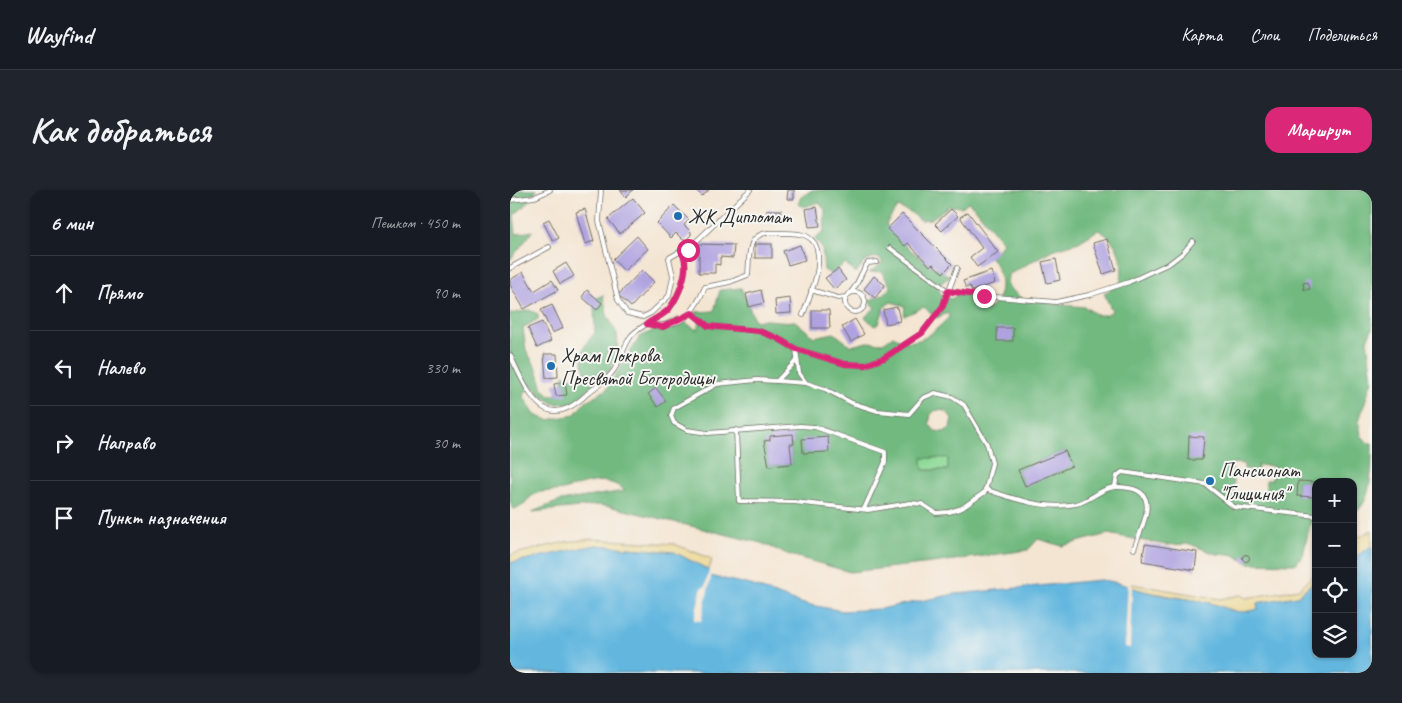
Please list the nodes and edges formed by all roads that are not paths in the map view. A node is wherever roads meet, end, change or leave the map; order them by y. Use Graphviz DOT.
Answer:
graph roads {
  1 [pos="550,190"];
  2 [pos="601,190"];
  3 [pos="750,190"];
  4 [pos="510,200"];
  5 [pos="1193,241"];
  6 [pos="549,247"];
  7 [pos="890,248"];
  8 [pos="683,254"];
  9 [pos="877,262"];
  10 [pos="510,268"];
  11 [pos="957,268"];
  12 [pos="811,290"];
  13 [pos="948,291"];
  14 [pos="850,293"];
  15 [pos="846,297"];
  16 [pos="692,313"];
  17 [pos="803,315"];
  18 [pos="647,324"];
  19 [pos="796,349"];
  20 [pos="510,355"];
  21 [pos="796,362"];
  22 [pos="777,381"];
  23 [pos="806,383"];
  24 [pos="736,430"];
  25 [pos="1115,486"];
  26 [pos="985,489"];
  27 [pos="864,509"];
  28 [pos="1312,516"];
  29 [pos="1134,549"];
  1 -- 4 [label="lane"];
  2 -- 8 [label="lane"];
  3 -- 8 [label="lane"];
  5 -- 13 [label="lane"];
  6 -- 10 [label="lane"];
  7 -- 13 [label="lane"];
  8 -- 18 [label="lane"];
  9 -- 14 [label="lane"];
  11 -- 13 [label="lane"];
  12 -- 15 [label="lane"];
  12 -- 16 [label="lane"];
  12 -- 17 [label="lane"];
  13 -- 19 [label="lane"];
  14 -- 15 [label="lane"];
  14 -- 15 [label="lane"];
  16 -- 18 [label="lane"];
  16 -- 19 [label="lane"];
  18 -- 20 [label="lane"];
  19 -- 21 [label="lane"];
  21 -- 22 [label="lane"];
  21 -- 23 [label="lane"];
  22 -- 23 [label="lane"];
  22 -- 24 [label="lane"];
  23 -- 26 [label="lane"];
  24 -- 27 [label="lane"];
  24 -- 27 [label="lane"];
  25 -- 26 [label="lane"];
  25 -- 28 [label="lane"];
  25 -- 29 [label="lane"];
  26 -- 27 [label="lane"];
}
